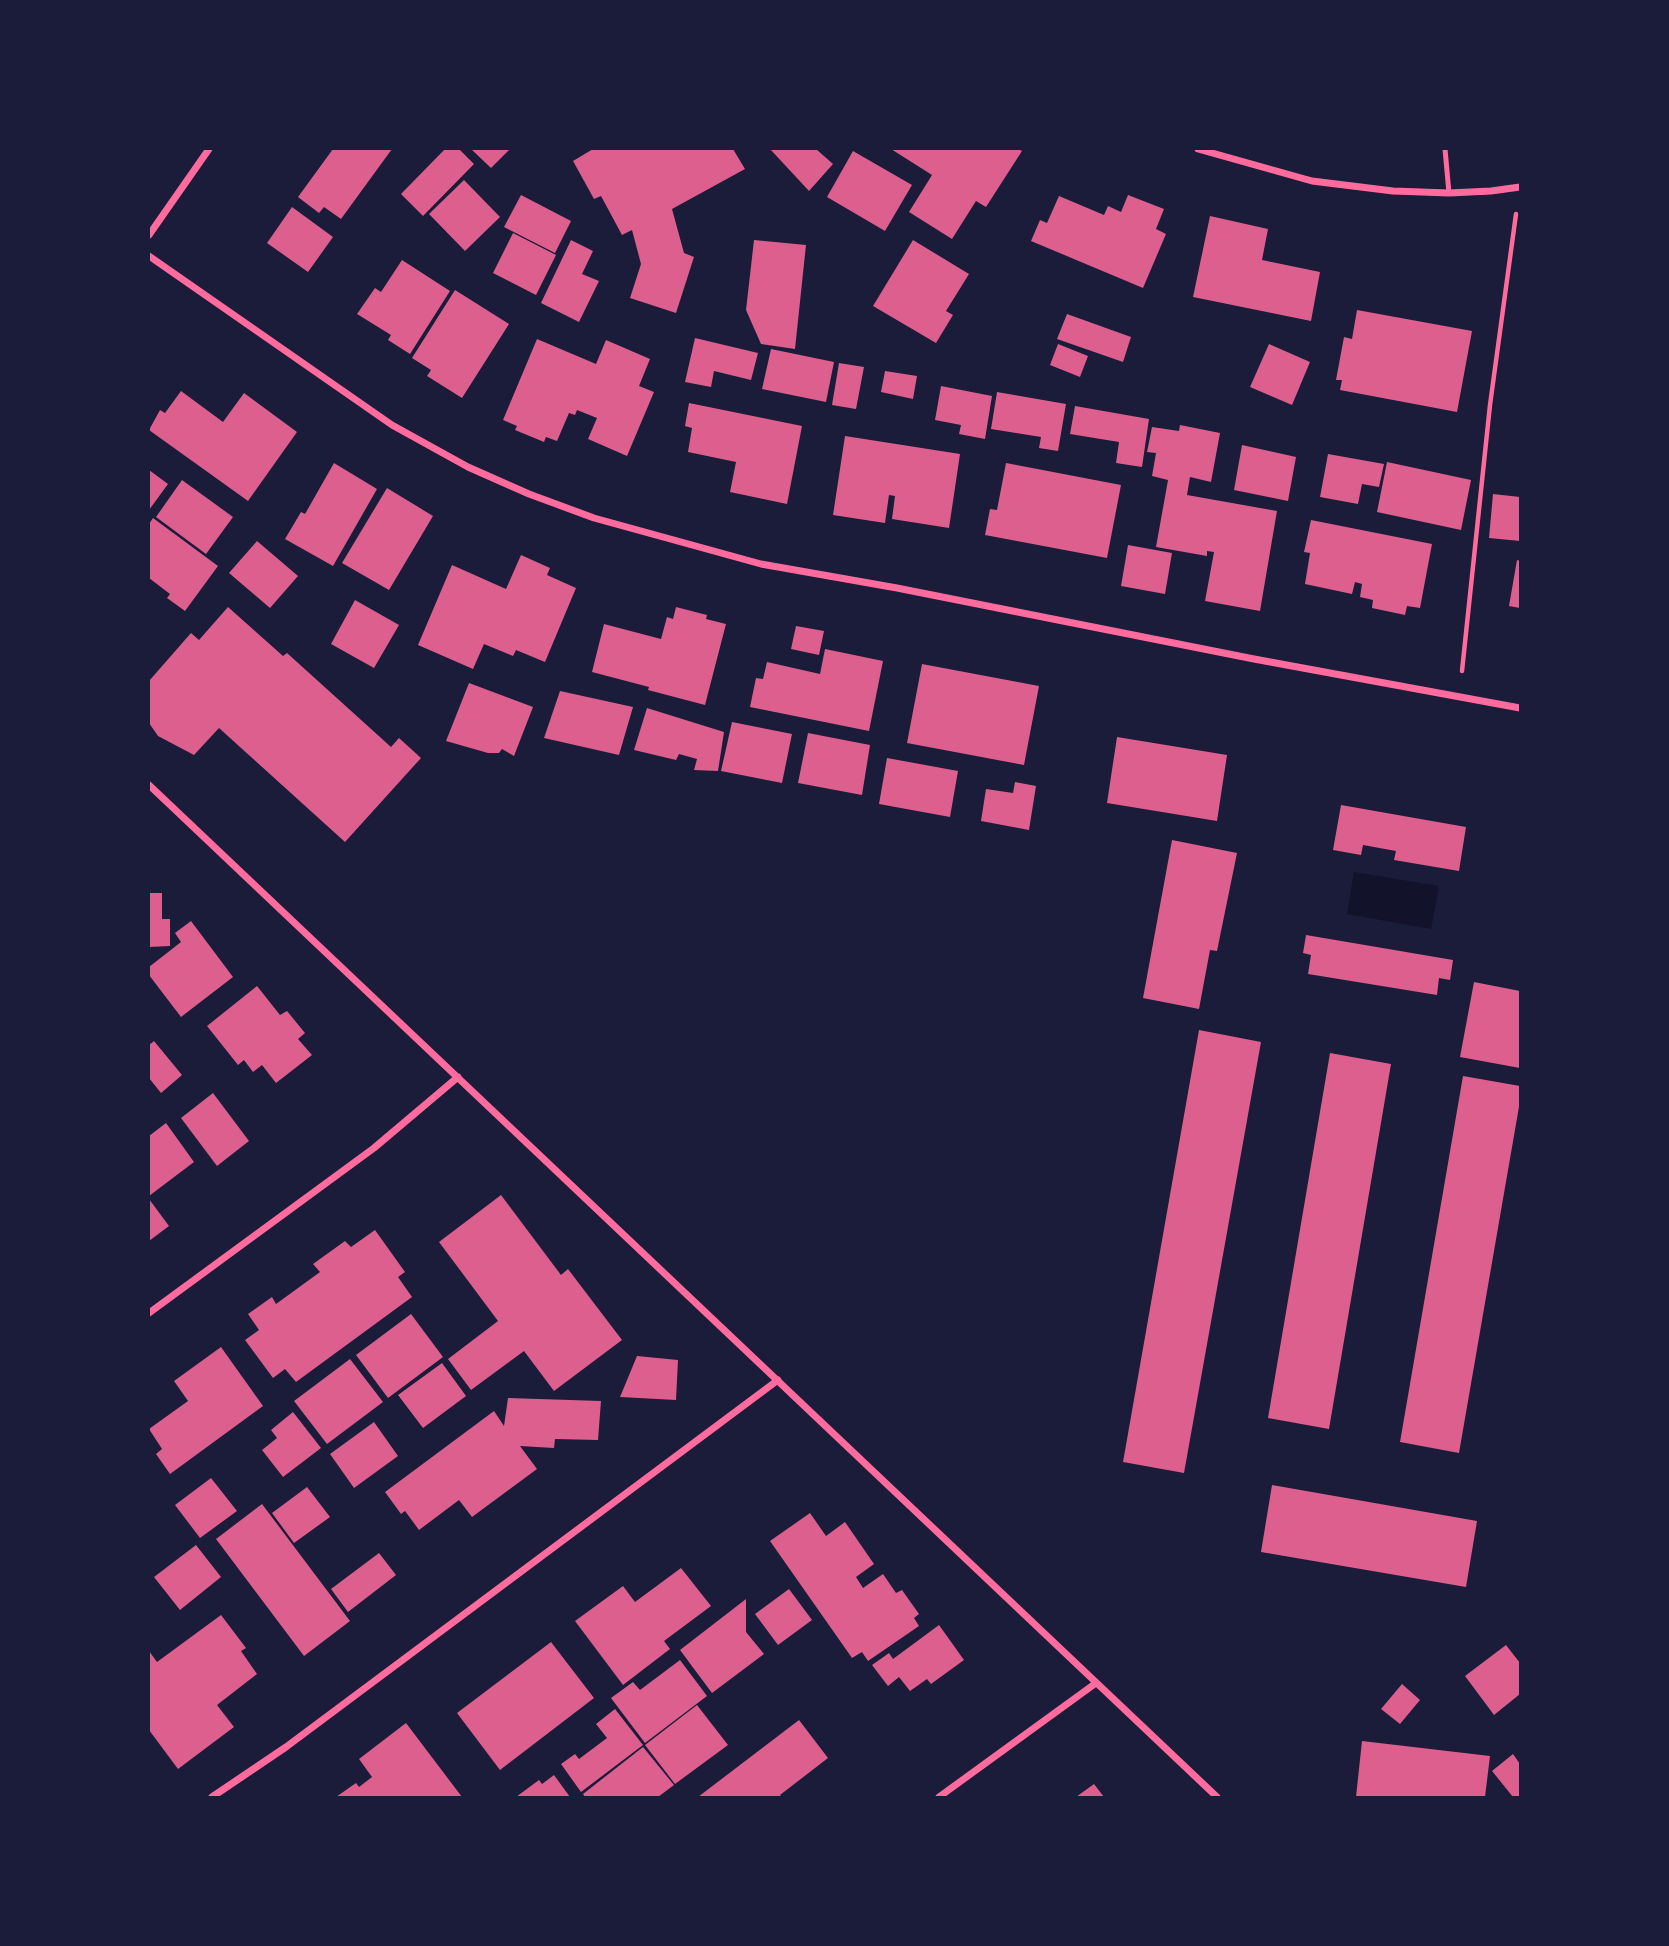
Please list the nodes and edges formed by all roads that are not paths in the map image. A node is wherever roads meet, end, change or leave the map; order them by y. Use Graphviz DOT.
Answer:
graph roads {
  1 [pos="209,149"];
  2 [pos="1198,149"];
  3 [pos="1445,149"];
  4 [pos="1520,187"];
  5 [pos="1449,192"];
  6 [pos="149,235"];
  7 [pos="149,256"];
  8 [pos="1520,708"];
  9 [pos="149,785"];
  10 [pos="458,1077"];
  11 [pos="149,1313"];
  12 [pos="778,1380"];
  13 [pos="1096,1683"];
  14 [pos="212,1797"];
  15 [pos="939,1797"];
  16 [pos="1217,1797"];
  1 -- 6 [label="street"];
  2 -- 5 [label="street"];
  3 -- 5 [label="lane"];
  4 -- 5 [label="street"];
  7 -- 8 [label="street"];
  9 -- 10 [label="street"];
  10 -- 11 [label="street"];
  10 -- 12 [label="street"];
  12 -- 13 [label="street"];
  12 -- 14 [label="street"];
  13 -- 15 [label="street"];
  13 -- 16 [label="street"];
}
